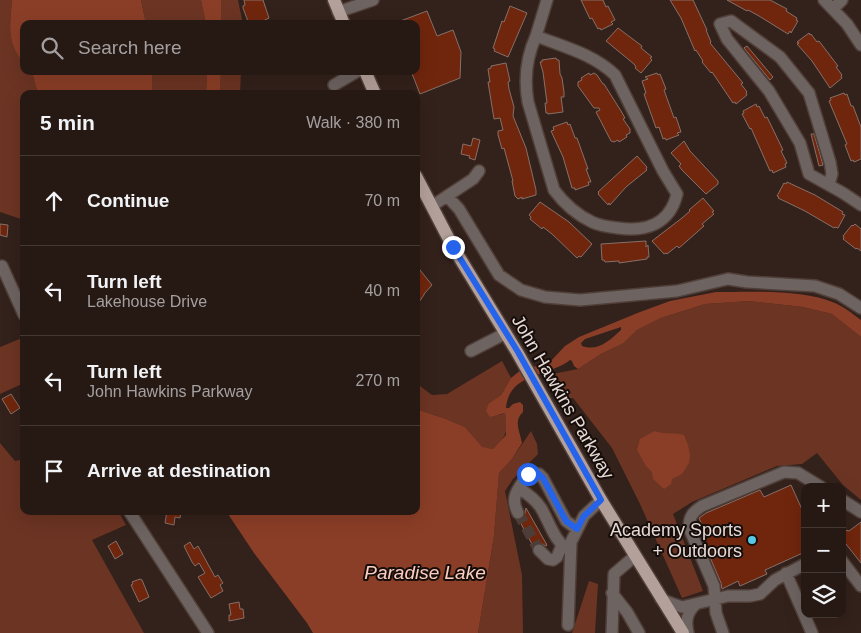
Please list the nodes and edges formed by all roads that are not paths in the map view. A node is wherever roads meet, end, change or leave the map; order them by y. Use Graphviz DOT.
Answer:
graph roads {
  1 [pos="373,0"];
  2 [pos="547,0"];
  3 [pos="842,0"];
  4 [pos="826,2"];
  5 [pos="336,6"];
  6 [pos="342,20"];
  7 [pos="536,36"];
  8 [pos="860,42"];
  9 [pos="351,75"];
  10 [pos="367,75"];
  11 [pos="334,85"];
  12 [pos="373,90"];
  13 [pos="479,172"];
  14 [pos="420,184"];
  15 [pos="829,184"];
  16 [pos="447,196"];
  17 [pos="859,200"];
  18 [pos="432,206"];
  19 [pos="2,266"];
  20 [pos="20,306"];
  21 [pos="861,308"];
  22 [pos="506,333"];
  23 [pos="471,351"];
  24 [pos="815,483"];
  25 [pos="520,488"];
  26 [pos="601,500"];
  27 [pos="846,503"];
  28 [pos="861,512"];
  29 [pos="518,513"];
  30 [pos="132,515"];
  31 [pos="577,529"];
  32 [pos="566,548"];
  33 [pos="539,550"];
  34 [pos="635,556"];
  35 [pos="801,566"];
  36 [pos="846,566"];
  37 [pos="786,573"];
  38 [pos="861,586"];
  39 [pos="612,593"];
  40 [pos="661,599"];
  41 [pos="715,599"];
  42 [pos="696,604"];
  43 [pos="568,625"];
  44 [pos="208,633"];
  45 [pos="612,633"];
  46 [pos="639,633"];
  47 [pos="684,633"];
  48 [pos="688,633"];
  49 [pos="723,633"];
  50 [pos="812,633"];
  1 -- 5 [label="street"];
  2 -- 7 [label="street"];
  3 -- 4 [label="street"];
  4 -- 8 [label="street"];
  5 -- 6 [label="main road"];
  7 -- 7 [label="street"];
  9 -- 11 [label="street"];
  10 -- 12 [label="main road"];
  13 -- 16 [label="street"];
  14 -- 18 [label="main road, John Hawkins Parkway"];
  15 -- 15 [label="street"];
  15 -- 17 [label="street"];
  16 -- 18 [label="street"];
  16 -- 21 [label="street"];
  18 -- 22 [label="main road, John Hawkins Parkway"];
  19 -- 20 [label="street"];
  22 -- 23 [label="street"];
  22 -- 26 [label="main road, John Hawkins Parkway"];
  24 -- 41 [label="street"];
  25 -- 29 [label="street"];
  25 -- 31 [label="street"];
  25 -- 32 [label="street"];
  26 -- 31 [label="street"];
  26 -- 34 [label="main road, John Hawkins Parkway"];
  27 -- 28 [label="street"];
  30 -- 44 [label="street"];
  31 -- 32 [label="street"];
  32 -- 33 [label="street"];
  32 -- 43 [label="street"];
  34 -- 39 [label="street"];
  34 -- 40 [label="main road, John Hawkins Parkway"];
  35 -- 37 [label="street"];
  36 -- 38 [label="street"];
  37 -- 41 [label="street"];
  37 -- 50 [label="street"];
  39 -- 45 [label="street"];
  39 -- 46 [label="street"];
  40 -- 42 [label="street"];
  40 -- 47 [label="main road, John Hawkins Parkway"];
  41 -- 42 [label="street"];
  41 -- 49 [label="street"];
  42 -- 48 [label="street"];
}
